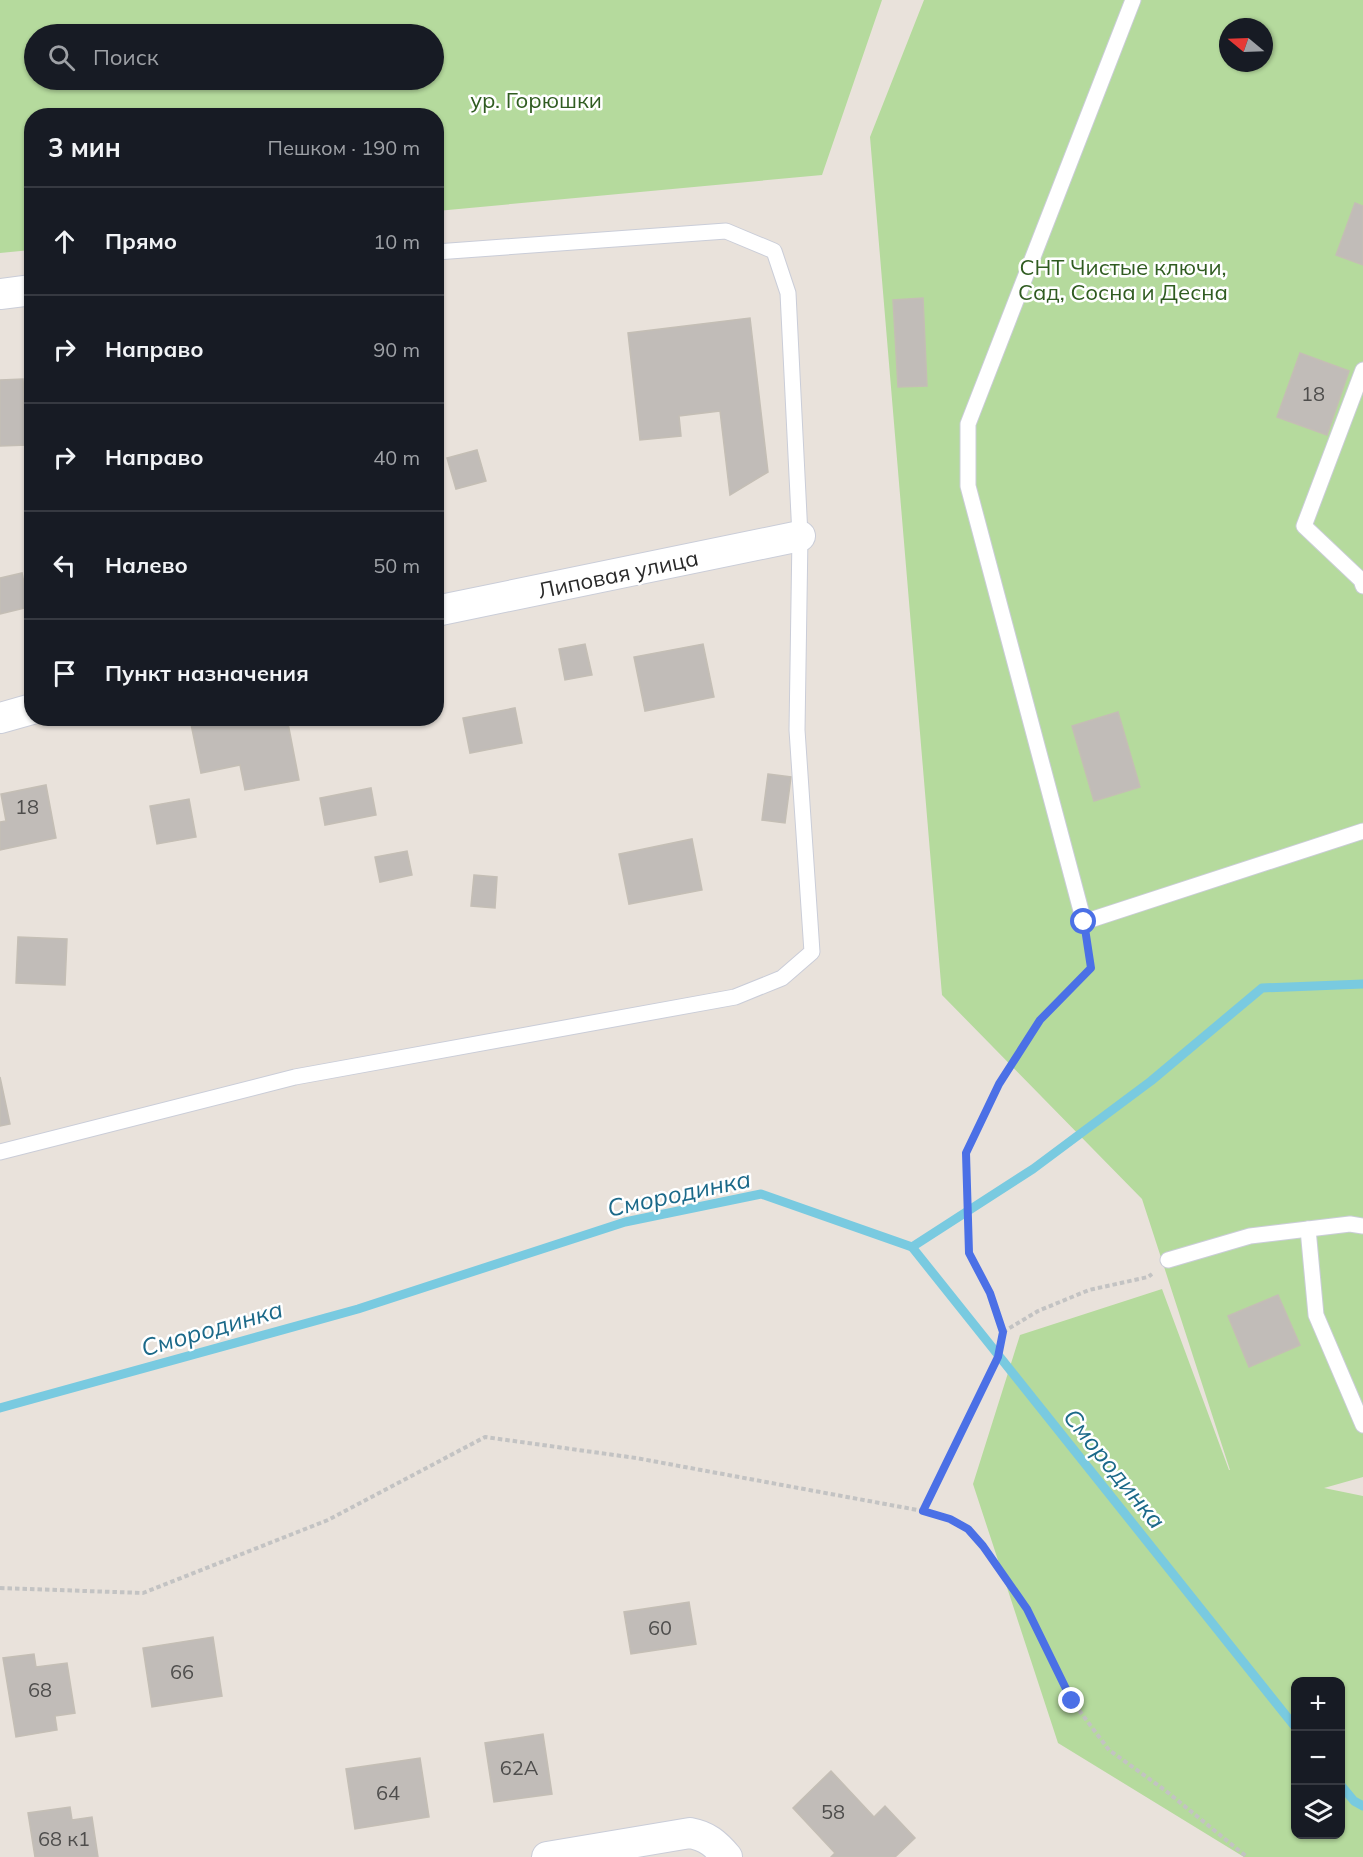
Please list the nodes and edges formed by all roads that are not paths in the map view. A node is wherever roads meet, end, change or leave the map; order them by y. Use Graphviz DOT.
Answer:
graph roads {
  1 [pos="1132,0"];
  2 [pos="444,251"];
  3 [pos="24,291"];
  4 [pos="0,294"];
  5 [pos="1363,370"];
  6 [pos="800,536"];
  7 [pos="1363,586"];
  8 [pos="444,609"];
  9 [pos="24,711"];
  10 [pos="0,718"];
  11 [pos="1363,831"];
  12 [pos="0,1152"];
  13 [pos="1363,1226"];
  14 [pos="1308,1229"];
  15 [pos="1168,1260"];
  16 [pos="1363,1425"];
  17 [pos="547,1857"];
  18 [pos="727,1857"];
  1 -- 11 [label="lane"];
  2 -- 6 [label="lane"];
  3 -- 4 [label="street"];
  5 -- 7 [label="lane"];
  6 -- 8 [label="street, Липовая улица"];
  6 -- 12 [label="lane"];
  9 -- 10 [label="street"];
  13 -- 14 [label="lane"];
  14 -- 15 [label="lane"];
  14 -- 16 [label="lane"];
  17 -- 18 [label="street"];
}
